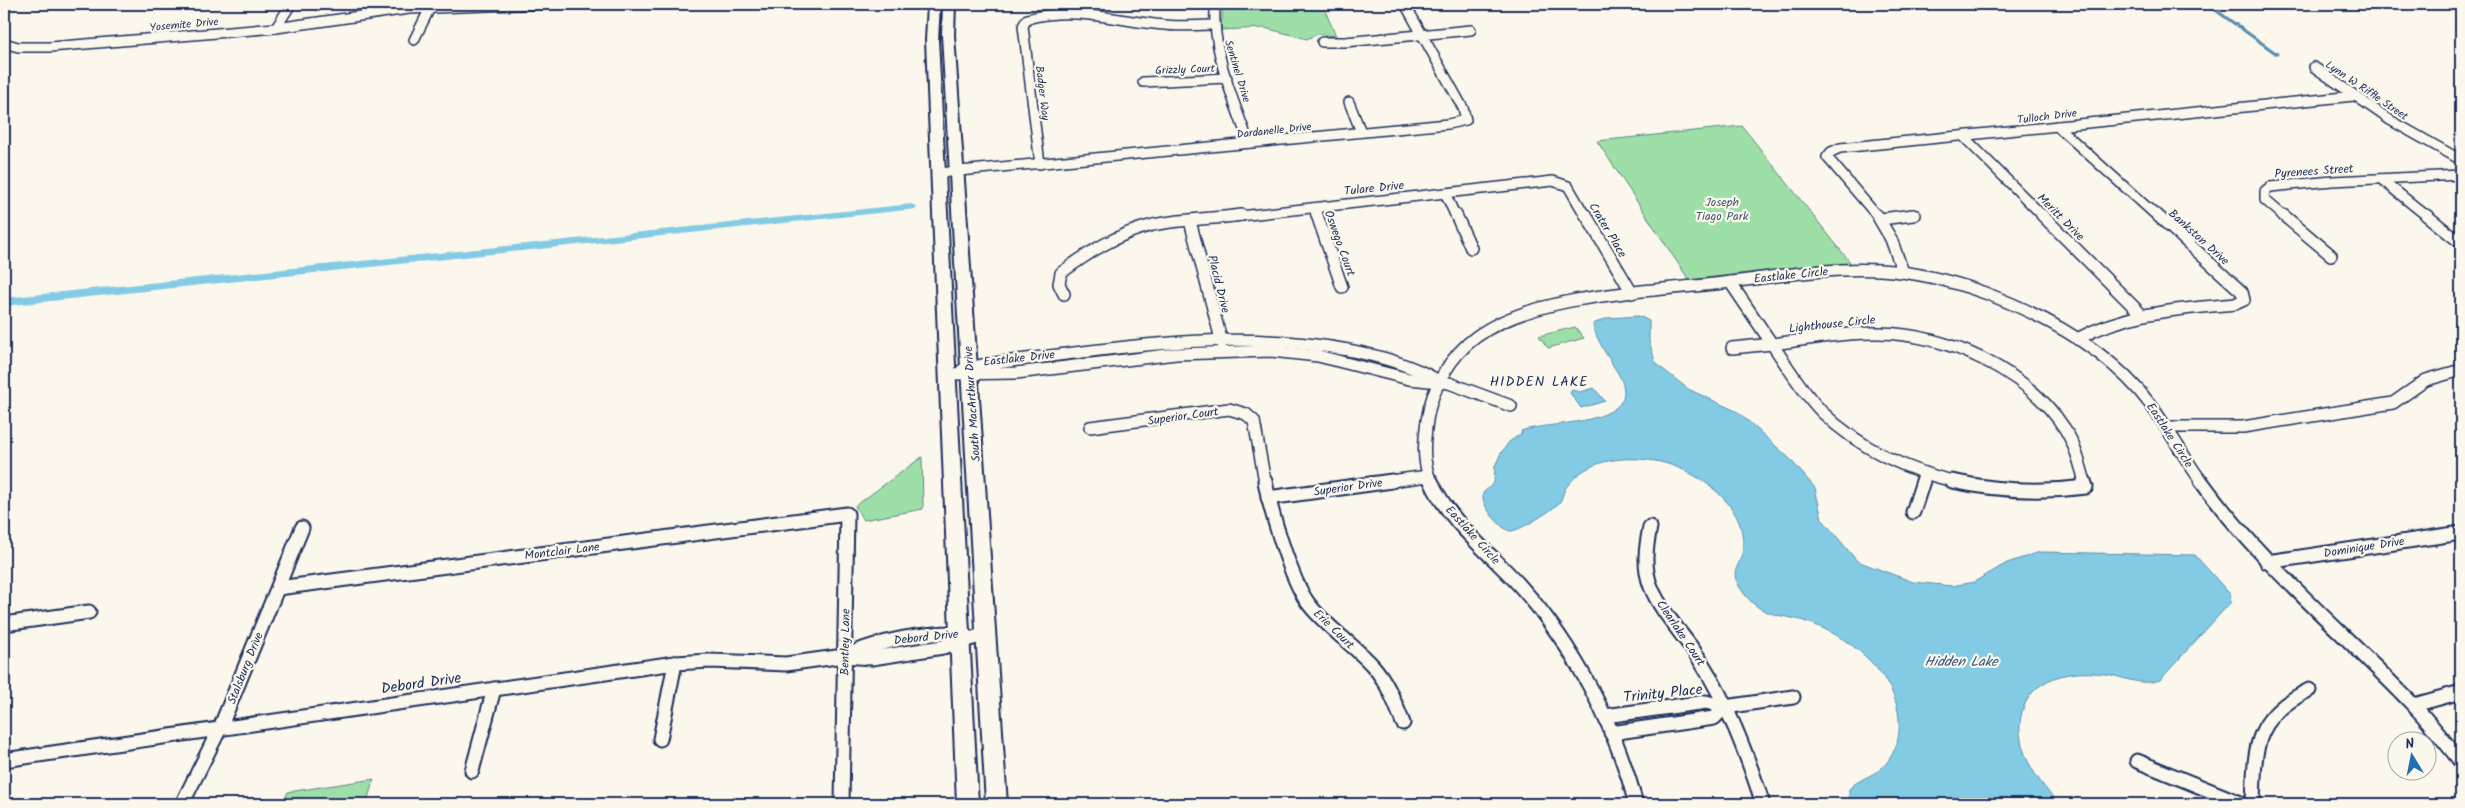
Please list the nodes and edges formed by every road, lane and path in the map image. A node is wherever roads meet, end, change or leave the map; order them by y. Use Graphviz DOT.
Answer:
graph roads {
  1 [pos="7,4"];
  2 [pos="291,4"];
  3 [pos="520,4"];
  4 [pos="545,4"];
  5 [pos="934,4"];
  6 [pos="949,4"];
  7 [pos="1216,4"];
  8 [pos="1405,4"];
  9 [pos="4,8"];
  10 [pos="430,8"];
  11 [pos="1214,25"];
  12 [pos="276,28"];
  13 [pos="1471,30"];
  14 [pos="1422,34"];
  15 [pos="414,40"];
  16 [pos="1322,42"];
  17 [pos="4,43"];
  18 [pos="2314,67"];
  19 [pos="1227,78"];
  20 [pos="1143,82"];
  21 [pos="2354,96"];
  22 [pos="1349,102"];
  23 [pos="2057,126"];
  24 [pos="1361,132"];
  25 [pos="1964,137"];
  26 [pos="1249,143"];
  27 [pos="2461,160"];
  28 [pos="1040,164"];
  29 [pos="957,172"];
  30 [pos="939,173"];
  31 [pos="2461,175"];
  32 [pos="2381,179"];
  33 [pos="1561,182"];
  34 [pos="1445,193"];
  35 [pos="1314,208"];
  36 [pos="1916,216"];
  37 [pos="1881,219"];
  38 [pos="1190,221"];
  39 [pos="2461,243"];
  40 [pos="1471,248"];
  41 [pos="2331,255"];
  42 [pos="1903,272"];
  43 [pos="1730,282"];
  44 [pos="1342,287"];
  45 [pos="1632,293"];
  46 [pos="1064,294"];
  47 [pos="2141,314"];
  48 [pos="1220,338"];
  49 [pos="2077,339"];
  50 [pos="1773,344"];
  51 [pos="1732,348"];
  52 [pos="1227,351"];
  53 [pos="2461,370"];
  54 [pos="970,372"];
  55 [pos="948,374"];
  56 [pos="1439,381"];
  57 [pos="1511,406"];
  58 [pos="1090,427"];
  59 [pos="2166,427"];
  60 [pos="1925,473"];
  61 [pos="1428,476"];
  62 [pos="1268,498"];
  63 [pos="1913,512"];
  64 [pos="847,514"];
  65 [pos="1650,527"];
  66 [pos="302,528"];
  67 [pos="2461,532"];
  68 [pos="2267,562"];
  69 [pos="278,588"];
  70 [pos="89,612"];
  71 [pos="4,624"];
  72 [pos="986,634"];
  73 [pos="960,637"];
  74 [pos="844,656"];
  75 [pos="675,663"];
  76 [pos="494,689"];
  77 [pos="2308,690"];
  78 [pos="2461,692"];
  79 [pos="1793,697"];
  80 [pos="2414,705"];
  81 [pos="1725,708"];
  82 [pos="1604,716"];
  83 [pos="1403,723"];
  84 [pos="220,728"];
  85 [pos="1611,733"];
  86 [pos="660,739"];
  87 [pos="5,761"];
  88 [pos="2137,761"];
  89 [pos="2461,762"];
  90 [pos="472,771"];
  91 [pos="182,804"];
  92 [pos="842,804"];
  93 [pos="968,804"];
  94 [pos="997,804"];
  95 [pos="1636,804"];
  96 [pos="1763,804"];
  97 [pos="2243,804"];
  98 [pos="2254,804"];
  1 -- 9 [label="street"];
  2 -- 12 [label="street"];
  3 -- 4 [label="street, Yosemite Drive"];
  3 -- 10 [label="street, Yosemite Drive"];
  5 -- 30 [label="main road, South MacArthur Drive"];
  6 -- 29 [label="main road, South MacArthur Drive"];
  7 -- 11 [label="street, Sentinel Drive"];
  8 -- 14 [label="street"];
  10 -- 12 [label="street, Yosemite Drive"];
  10 -- 15 [label="street"];
  11 -- 19 [label="street, Sentinel Drive"];
  11 -- 28 [label="street, Badger Way"];
  12 -- 17 [label="street, Yosemite Drive"];
  13 -- 14 [label="street"];
  14 -- 16 [label="street"];
  14 -- 24 [label="street, Dardanelle Drive"];
  18 -- 21 [label="street, Lynn W Riffle Street"];
  19 -- 20 [label="street, Grizzly Court"];
  19 -- 26 [label="street, Sentinel Drive"];
  21 -- 23 [label="street, Tulloch Drive"];
  21 -- 27 [label="street, Lynn W Riffle Street"];
  22 -- 24 [label="street"];
  23 -- 25 [label="street, Tulloch Drive"];
  23 -- 47 [label="street, Bankston Drive"];
  24 -- 26 [label="street, Dardanelle Drive"];
  25 -- 37 [label="street, Tulloch Drive"];
  25 -- 47 [label="street, Meritt Drive"];
  26 -- 28 [label="street, Dardanelle Drive"];
  28 -- 29 [label="street, Dardanelle Drive"];
  29 -- 30 [label="street, Dardanelle Drive"];
  29 -- 54 [label="main road, South MacArthur Drive"];
  30 -- 55 [label="main road, South MacArthur Drive"];
  31 -- 32 [label="street, Pyrenees Street"];
  32 -- 39 [label="street"];
  32 -- 41 [label="street, Pyrenees Street"];
  33 -- 34 [label="street, Tulare Drive"];
  33 -- 45 [label="street, Crater Place"];
  34 -- 35 [label="street, Tulare Drive"];
  34 -- 40 [label="street"];
  35 -- 38 [label="street, Tulare Drive"];
  35 -- 44 [label="street, Oswego Court"];
  36 -- 37 [label="street"];
  37 -- 42 [label="street"];
  38 -- 46 [label="street, Tulare Drive"];
  38 -- 48 [label="street, Placid Drive"];
  42 -- 43 [label="street, Eastlake Circle"];
  42 -- 49 [label="street, Eastlake Circle"];
  43 -- 45 [label="street, Eastlake Circle"];
  43 -- 50 [label="street"];
  45 -- 56 [label="street, Eastlake Circle"];
  47 -- 49 [label="street"];
  48 -- 52 [label="street, Placid Drive"];
  48 -- 54 [label="street, Eastlake Drive"];
  48 -- 56 [label="street, Eastlake Drive"];
  49 -- 59 [label="street, Eastlake Circle"];
  50 -- 51 [label="street"];
  50 -- 60 [label="street, Lighthouse Circle"];
  50 -- 60 [label="street, Lighthouse Circle"];
  52 -- 54 [label="street, Eastlake Drive"];
  52 -- 56 [label="street, Eastlake Drive"];
  53 -- 59 [label="street"];
  54 -- 55 [label="street, Eastlake Drive"];
  54 -- 72 [label="main road, South MacArthur Drive"];
  55 -- 73 [label="main road, South MacArthur Drive"];
  56 -- 57 [label="street, Eastlake Drive"];
  56 -- 61 [label="street, Eastlake Circle"];
  58 -- 62 [label="street, Superior Court"];
  59 -- 68 [label="street, Eastlake Circle"];
  60 -- 63 [label="street"];
  61 -- 62 [label="street, Superior Drive"];
  61 -- 82 [label="street, Eastlake Circle"];
  62 -- 83 [label="street, Erie Court"];
  64 -- 69 [label="street, Montclair Lane"];
  64 -- 74 [label="street, Bentley Lane"];
  65 -- 81 [label="street, Clearlake Court"];
  66 -- 69 [label="street, Stalsburg Drive"];
  67 -- 68 [label="street, Dominique Drive"];
  68 -- 80 [label="street, Eastlake Circle"];
  69 -- 84 [label="street, Stalsburg Drive"];
  70 -- 71 [label="street"];
  72 -- 73 [label="street, Debord Drive"];
  72 -- 94 [label="main road, South MacArthur Drive"];
  73 -- 74 [label="street, Debord Drive"];
  73 -- 93 [label="main road, South MacArthur Drive"];
  74 -- 75 [label="street, Debord Drive"];
  74 -- 92 [label="street, Bentley Lane"];
  75 -- 76 [label="street, Debord Drive"];
  75 -- 86 [label="street"];
  76 -- 84 [label="street, Debord Drive"];
  76 -- 90 [label="street"];
  77 -- 98 [label="street"];
  78 -- 80 [label="street"];
  79 -- 81 [label="street"];
  80 -- 89 [label="street, Eastlake Circle"];
  81 -- 82 [label="street, Trinity Place"];
  81 -- 85 [label="street"];
  81 -- 96 [label="street, Clearlake Court"];
  82 -- 85 [label="street, Eastlake Circle"];
  84 -- 87 [label="street, Debord Drive"];
  84 -- 91 [label="street, Stalsburg Drive"];
  85 -- 95 [label="street, Eastlake Circle"];
  88 -- 97 [label="street"];
}
